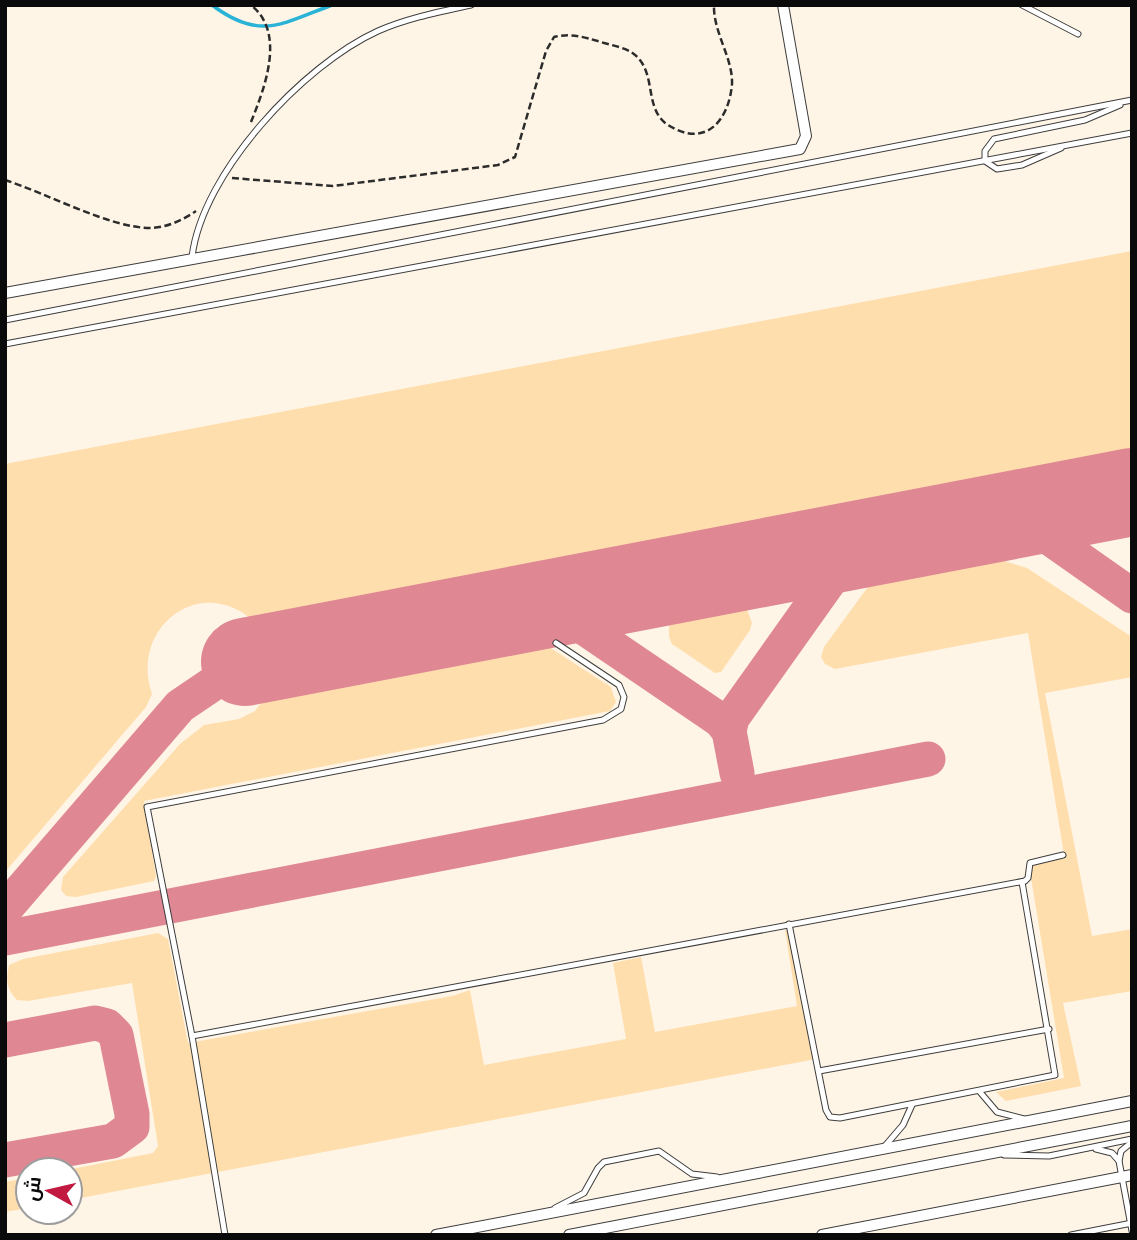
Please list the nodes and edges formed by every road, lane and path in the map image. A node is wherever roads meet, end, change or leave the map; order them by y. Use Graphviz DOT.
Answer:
graph roads {
  1 [pos="251,5"];
  2 [pos="471,5"];
  3 [pos="714,5"];
  4 [pos="783,5"];
  5 [pos="1022,5"];
  6 [pos="1078,34"];
  7 [pos="1130,100"];
  8 [pos="246,132"];
  9 [pos="1132,133"];
  10 [pos="1070,145"];
  11 [pos="985,161"];
  12 [pos="225,177"];
  13 [pos="5,180"];
  14 [pos="211,200"];
  15 [pos="192,257"];
  16 [pos="5,293"];
  17 [pos="5,320"];
  18 [pos="5,344"];
  19 [pos="556,643"];
  20 [pos="1063,855"];
  21 [pos="1023,882"];
  22 [pos="789,924"];
  23 [pos="1049,1029"];
  24 [pos="192,1036"];
  25 [pos="818,1071"];
  26 [pos="980,1091"];
  27 [pos="1132,1101"];
  28 [pos="912,1105"];
  29 [pos="1034,1120"];
  30 [pos="1132,1126"];
  31 [pos="1132,1141"];
  32 [pos="1086,1149"];
  33 [pos="877,1152"];
  34 [pos="986,1155"];
  35 [pos="1119,1161"];
  36 [pos="1126,1176"];
  37 [pos="734,1179"];
  38 [pos="536,1216"];
  39 [pos="1131,1226"];
  40 [pos="225,1235"];
  41 [pos="436,1235"];
  42 [pos="569,1235"];
  43 [pos="822,1235"];
  44 [pos="1071,1235"];
  1 -- 8 [label="path"];
  2 -- 12 [label="lane"];
  3 -- 12 [label="path"];
  4 -- 15 [label="street"];
  5 -- 6 [label="lane"];
  7 -- 11 [label="lane"];
  7 -- 17 [label="lane"];
  9 -- 10 [label="lane"];
  10 -- 11 [label="lane"];
  10 -- 11 [label="lane"];
  11 -- 18 [label="lane"];
  12 -- 14 [label="lane"];
  13 -- 14 [label="path"];
  14 -- 15 [label="lane"];
  15 -- 16 [label="street"];
  19 -- 24 [label="lane"];
  20 -- 21 [label="lane"];
  21 -- 22 [label="lane"];
  21 -- 23 [label="lane"];
  22 -- 24 [label="lane"];
  22 -- 25 [label="lane"];
  23 -- 25 [label="lane"];
  23 -- 26 [label="lane"];
  24 -- 40 [label="lane"];
  25 -- 28 [label="lane"];
  26 -- 28 [label="lane"];
  26 -- 29 [label="lane"];
  27 -- 29 [label="street"];
  28 -- 33 [label="lane"];
  29 -- 33 [label="street"];
  30 -- 34 [label="street"];
  31 -- 32 [label="lane"];
  31 -- 35 [label="lane"];
  32 -- 34 [label="lane"];
  32 -- 35 [label="lane"];
  33 -- 37 [label="street"];
  34 -- 42 [label="street"];
  35 -- 36 [label="lane"];
  36 -- 39 [label="lane"];
  36 -- 43 [label="street"];
  37 -- 38 [label="street"];
  37 -- 38 [label="lane"];
  38 -- 41 [label="street"];
  39 -- 44 [label="lane"];
}
